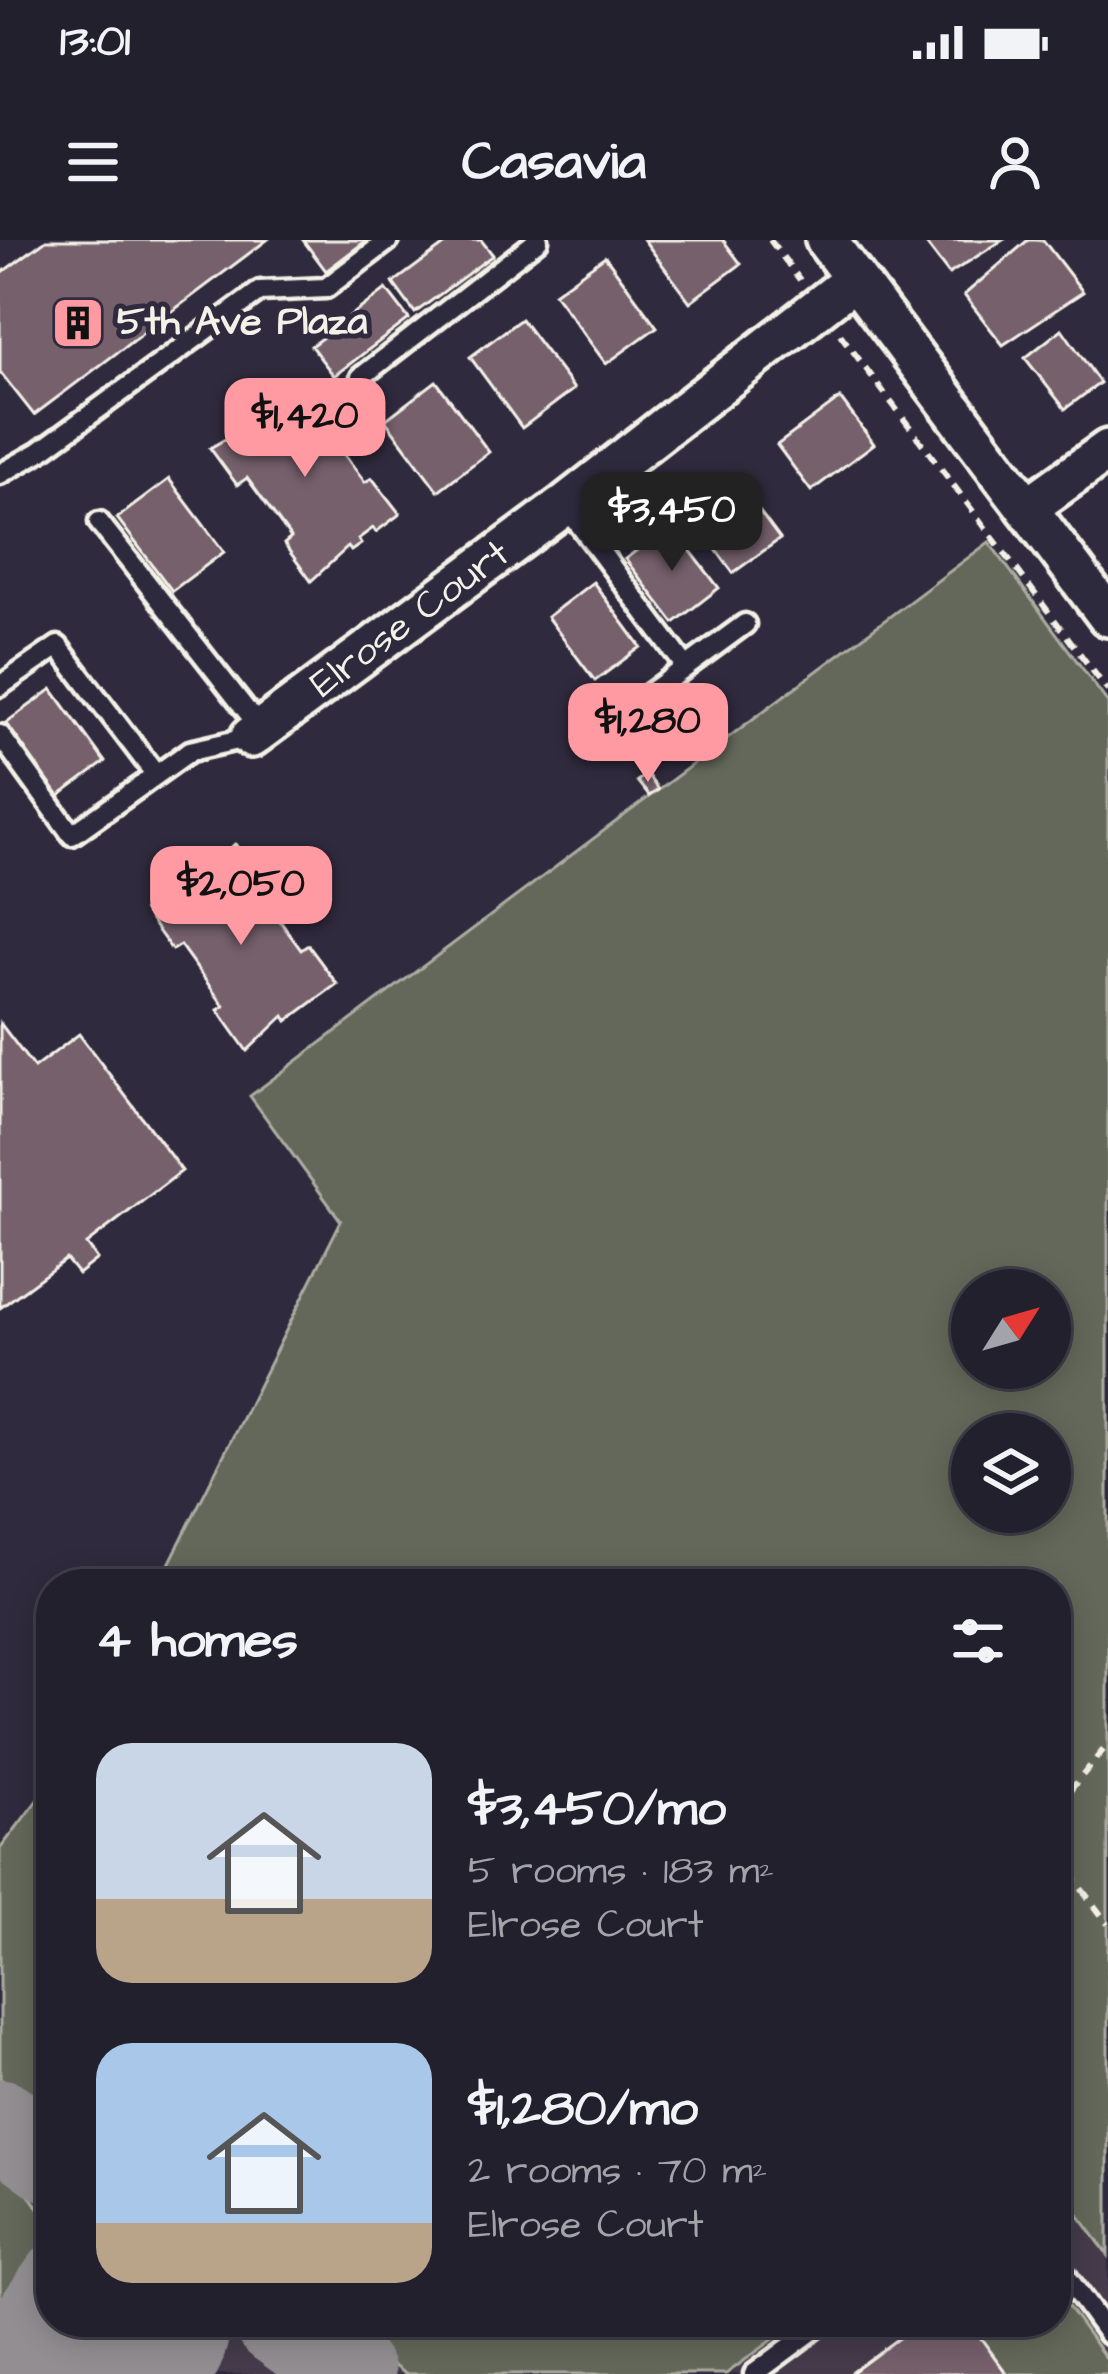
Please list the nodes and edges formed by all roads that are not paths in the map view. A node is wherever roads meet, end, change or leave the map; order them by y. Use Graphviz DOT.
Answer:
graph roads {
  1 [pos="389,240"];
  2 [pos="538,240"];
  3 [pos="826,240"];
  4 [pos="855,279"];
  5 [pos="361,377"];
  6 [pos="1108,450"];
  7 [pos="0,474"];
  8 [pos="565,506"];
  9 [pos="1027,508"];
  10 [pos="99,522"];
  11 [pos="1108,616"];
  12 [pos="745,624"];
  13 [pos="686,667"];
  14 [pos="0,686"];
  15 [pos="622,714"];
  16 [pos="256,733"];
  17 [pos="0,735"];
  18 [pos="155,775"];
  19 [pos="1071,2283"];
  20 [pos="1108,2334"];
  21 [pos="804,2337"];
  22 [pos="754,2374"];
  1 -- 7 [label="lane"];
  2 -- 5 [label="lane"];
  3 -- 4 [label="street"];
  4 -- 8 [label="street, Elrose Court"];
  4 -- 9 [label="street"];
  6 -- 9 [label="street"];
  8 -- 13 [label="lane"];
  8 -- 16 [label="street, Elrose Court"];
  9 -- 11 [label="street"];
  10 -- 16 [label="lane"];
  12 -- 13 [label="lane"];
  13 -- 15 [label="lane"];
  14 -- 18 [label="lane"];
  16 -- 18 [label="lane"];
  17 -- 18 [label="lane"];
  19 -- 20 [label="lane"];
  21 -- 22 [label="lane"];
}
